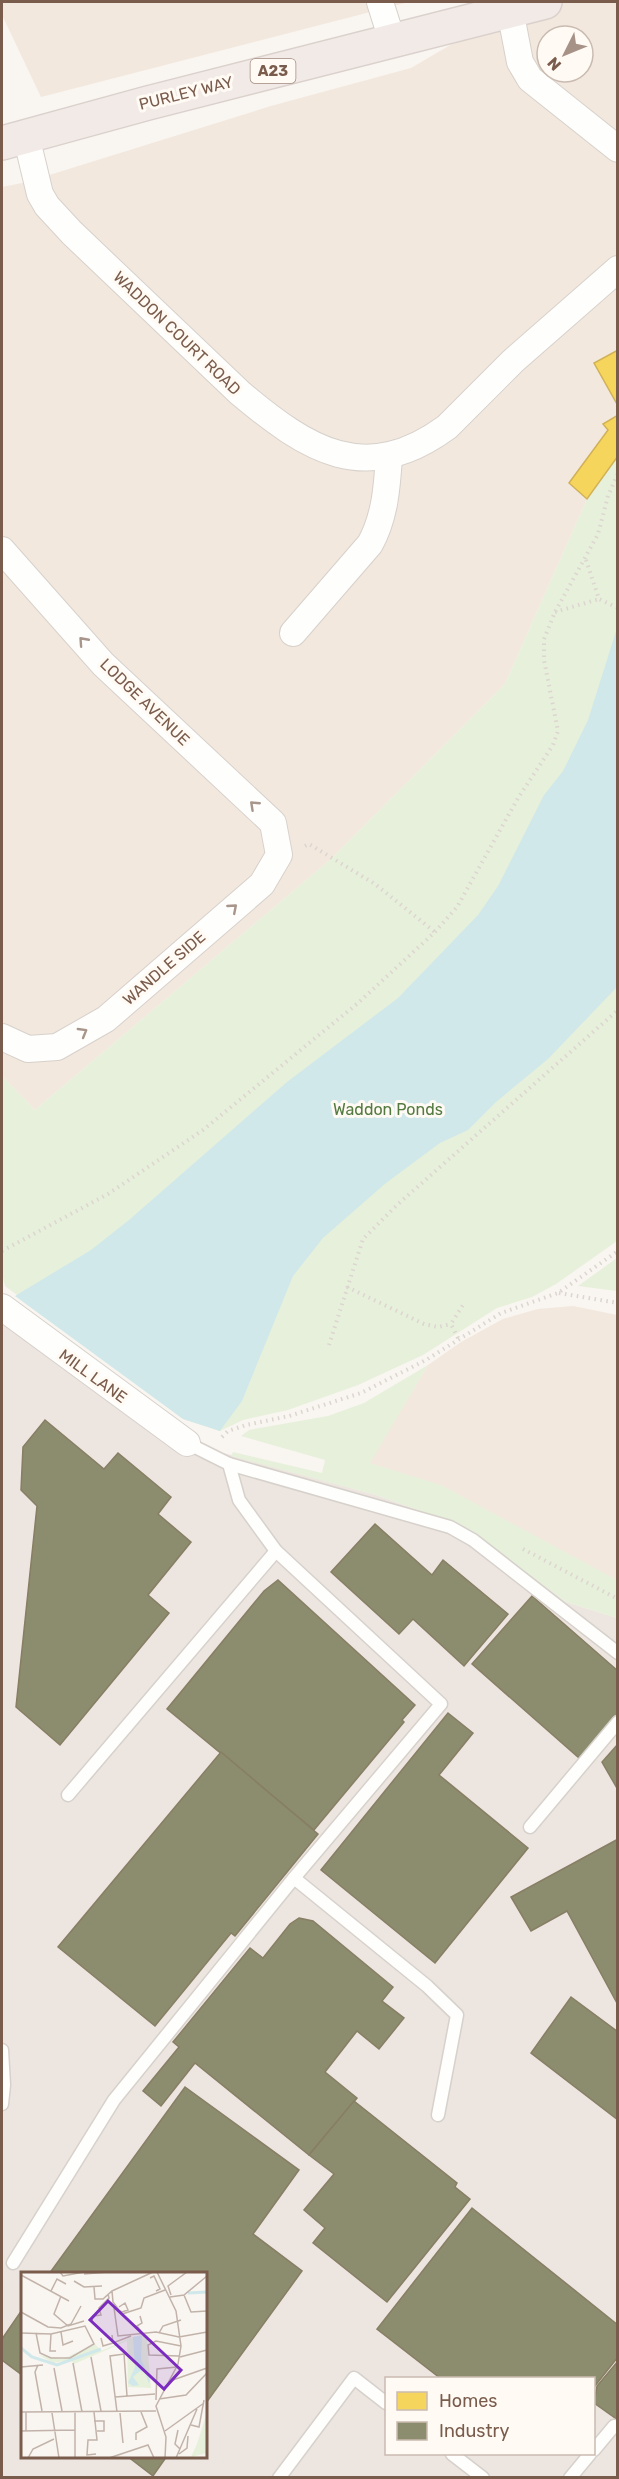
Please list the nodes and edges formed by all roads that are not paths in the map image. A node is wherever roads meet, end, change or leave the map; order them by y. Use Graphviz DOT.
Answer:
graph roads {
  1 [pos="380,2"];
  2 [pos="545,2"];
  3 [pos="510,10"];
  4 [pos="392,40"];
  5 [pos="14,139"];
  6 [pos="618,149"];
  7 [pos="618,269"];
  8 [pos="389,457"];
  9 [pos="2,550"];
  10 [pos="293,633"];
  11 [pos="279,855"];
  12 [pos="2,1036"];
  13 [pos="2,1307"];
  14 [pos="187,1443"];
  15 [pos="229,1464"];
  16 [pos="276,1551"];
  17 [pos="618,1653"];
  18 [pos="618,1722"];
  19 [pos="68,1796"];
  20 [pos="530,1827"];
  21 [pos="294,1878"];
  22 [pos="2,2050"];
  23 [pos="2,2104"];
  24 [pos="438,2115"];
  25 [pos="13,2263"];
  26 [pos="385,2401"];
  27 [pos="614,2426"];
  28 [pos="595,2449"];
  29 [pos="453,2455"];
  30 [pos="589,2455"];
  31 [pos="279,2478"];
  32 [pos="483,2478"];
  33 [pos="570,2478"];
  1 -- 4 [label="street"];
  2 -- 3 [label="highway, PURLEY WAY / A23"];
  3 -- 4 [label="highway, PURLEY WAY / A23"];
  3 -- 6 [label="street"];
  4 -- 5 [label="highway, PURLEY WAY / A23"];
  5 -- 8 [label="street, WADDON COURT ROAD"];
  7 -- 8 [label="street, WADDON COURT ROAD"];
  8 -- 10 [label="street"];
  11 -- 9 [label="street, LODGE AVENUE, one-way"];
  12 -- 11 [label="street, WANDLE SIDE, one-way"];
  13 -- 14 [label="street, MILL LANE"];
  14 -- 15 [label="lane"];
  15 -- 16 [label="lane"];
  15 -- 17 [label="lane"];
  16 -- 19 [label="lane"];
  16 -- 21 [label="lane"];
  18 -- 20 [label="lane"];
  21 -- 24 [label="lane"];
  21 -- 25 [label="lane"];
  22 -- 23 [label="lane"];
  26 -- 31 [label="lane"];
  27 -- 28 [label="lane"];
  29 -- 32 [label="lane"];
  30 -- 33 [label="lane"];
}
